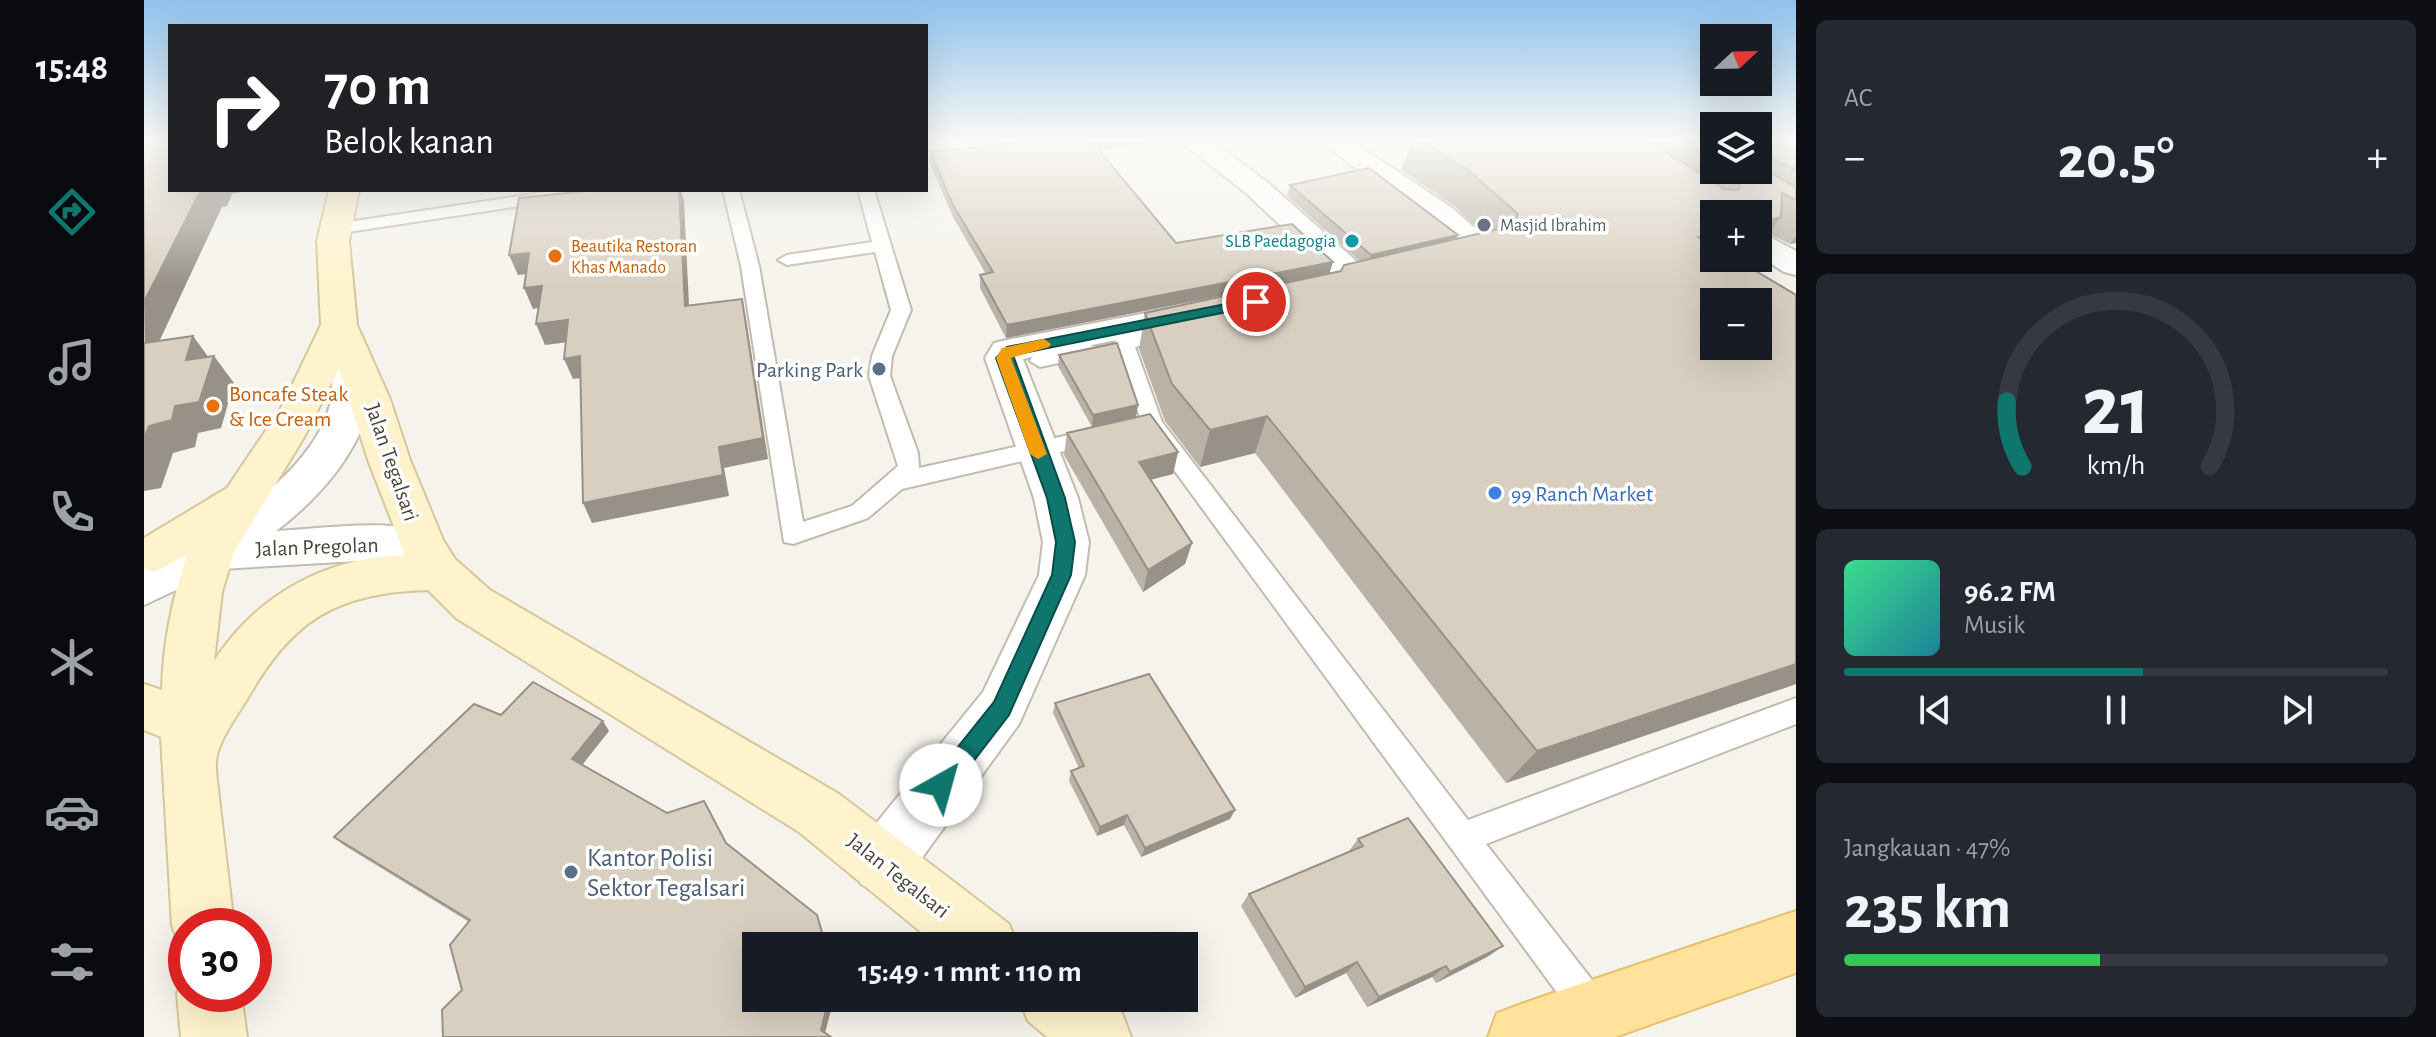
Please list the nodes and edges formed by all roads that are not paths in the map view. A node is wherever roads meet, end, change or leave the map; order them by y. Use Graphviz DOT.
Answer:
graph roads {
  1 [pos="1259,189"];
  2 [pos="1400,189"];
  3 [pos="344,192"];
  4 [pos="579,192"];
  5 [pos="732,192"];
  6 [pos="867,192"];
  7 [pos="335,229"];
  8 [pos="882,246"];
  9 [pos="1772,250"];
  10 [pos="787,260"];
  11 [pos="1796,265"];
  12 [pos="1387,273"];
  13 [pos="1318,290"];
  14 [pos="1228,314"];
  15 [pos="339,325"];
  16 [pos="1124,343"];
  17 [pos="1040,361"];
  18 [pos="1137,427"];
  19 [pos="1037,450"];
  20 [pos="895,482"];
  21 [pos="248,491"];
  22 [pos="211,552"];
  23 [pos="431,559"];
  24 [pos="148,566"];
  25 [pos="1796,711"];
  26 [pos="174,729"];
  27 [pos="1461,838"];
  28 [pos="882,863"];
  29 [pos="200,908"];
  30 [pos="969,932"];
  31 [pos="1796,942"];
  32 [pos="1593,1011"];
  33 [pos="211,1012"];
  34 [pos="1068,1012"];
  35 [pos="214,1037"];
  36 [pos="1098,1037"];
  37 [pos="1521,1037"];
  1 -- 12 [label="street"];
  2 -- 12 [label="street"];
  3 -- 7 [label="street"];
  4 -- 7 [label="lane"];
  5 -- 20 [label="lane"];
  6 -- 8 [label="lane"];
  7 -- 15 [label="street"];
  8 -- 10 [label="lane"];
  8 -- 20 [label="lane"];
  9 -- 11 [label="street"];
  12 -- 13 [label="street"];
  14 -- 16 [label="lane"];
  14 -- 19 [label="street"];
  15 -- 21 [label="street"];
  15 -- 22 [label="street, Jalan Pregolan"];
  15 -- 23 [label="street, Jalan Tegalsari"];
  16 -- 17 [label="lane"];
  16 -- 18 [label="lane"];
  18 -- 19 [label="lane"];
  18 -- 27 [label="lane"];
  19 -- 20 [label="lane"];
  19 -- 28 [label="street"];
  21 -- 22 [label="street"];
  21 -- 24 [label="street"];
  22 -- 23 [label="street, Jalan Pregolan"];
  22 -- 24 [label="street, Jalan Pregolan"];
  22 -- 26 [label="street"];
  23 -- 26 [label="street"];
  23 -- 28 [label="street, Jalan Tegalsari"];
  25 -- 27 [label="lane"];
  26 -- 29 [label="street"];
  27 -- 32 [label="lane"];
  28 -- 30 [label="street, Jalan Tegalsari"];
  31 -- 32 [label="main road"];
  32 -- 37 [label="main road"];
  33 -- 35 [label="street"];
  34 -- 36 [label="street"];
}
